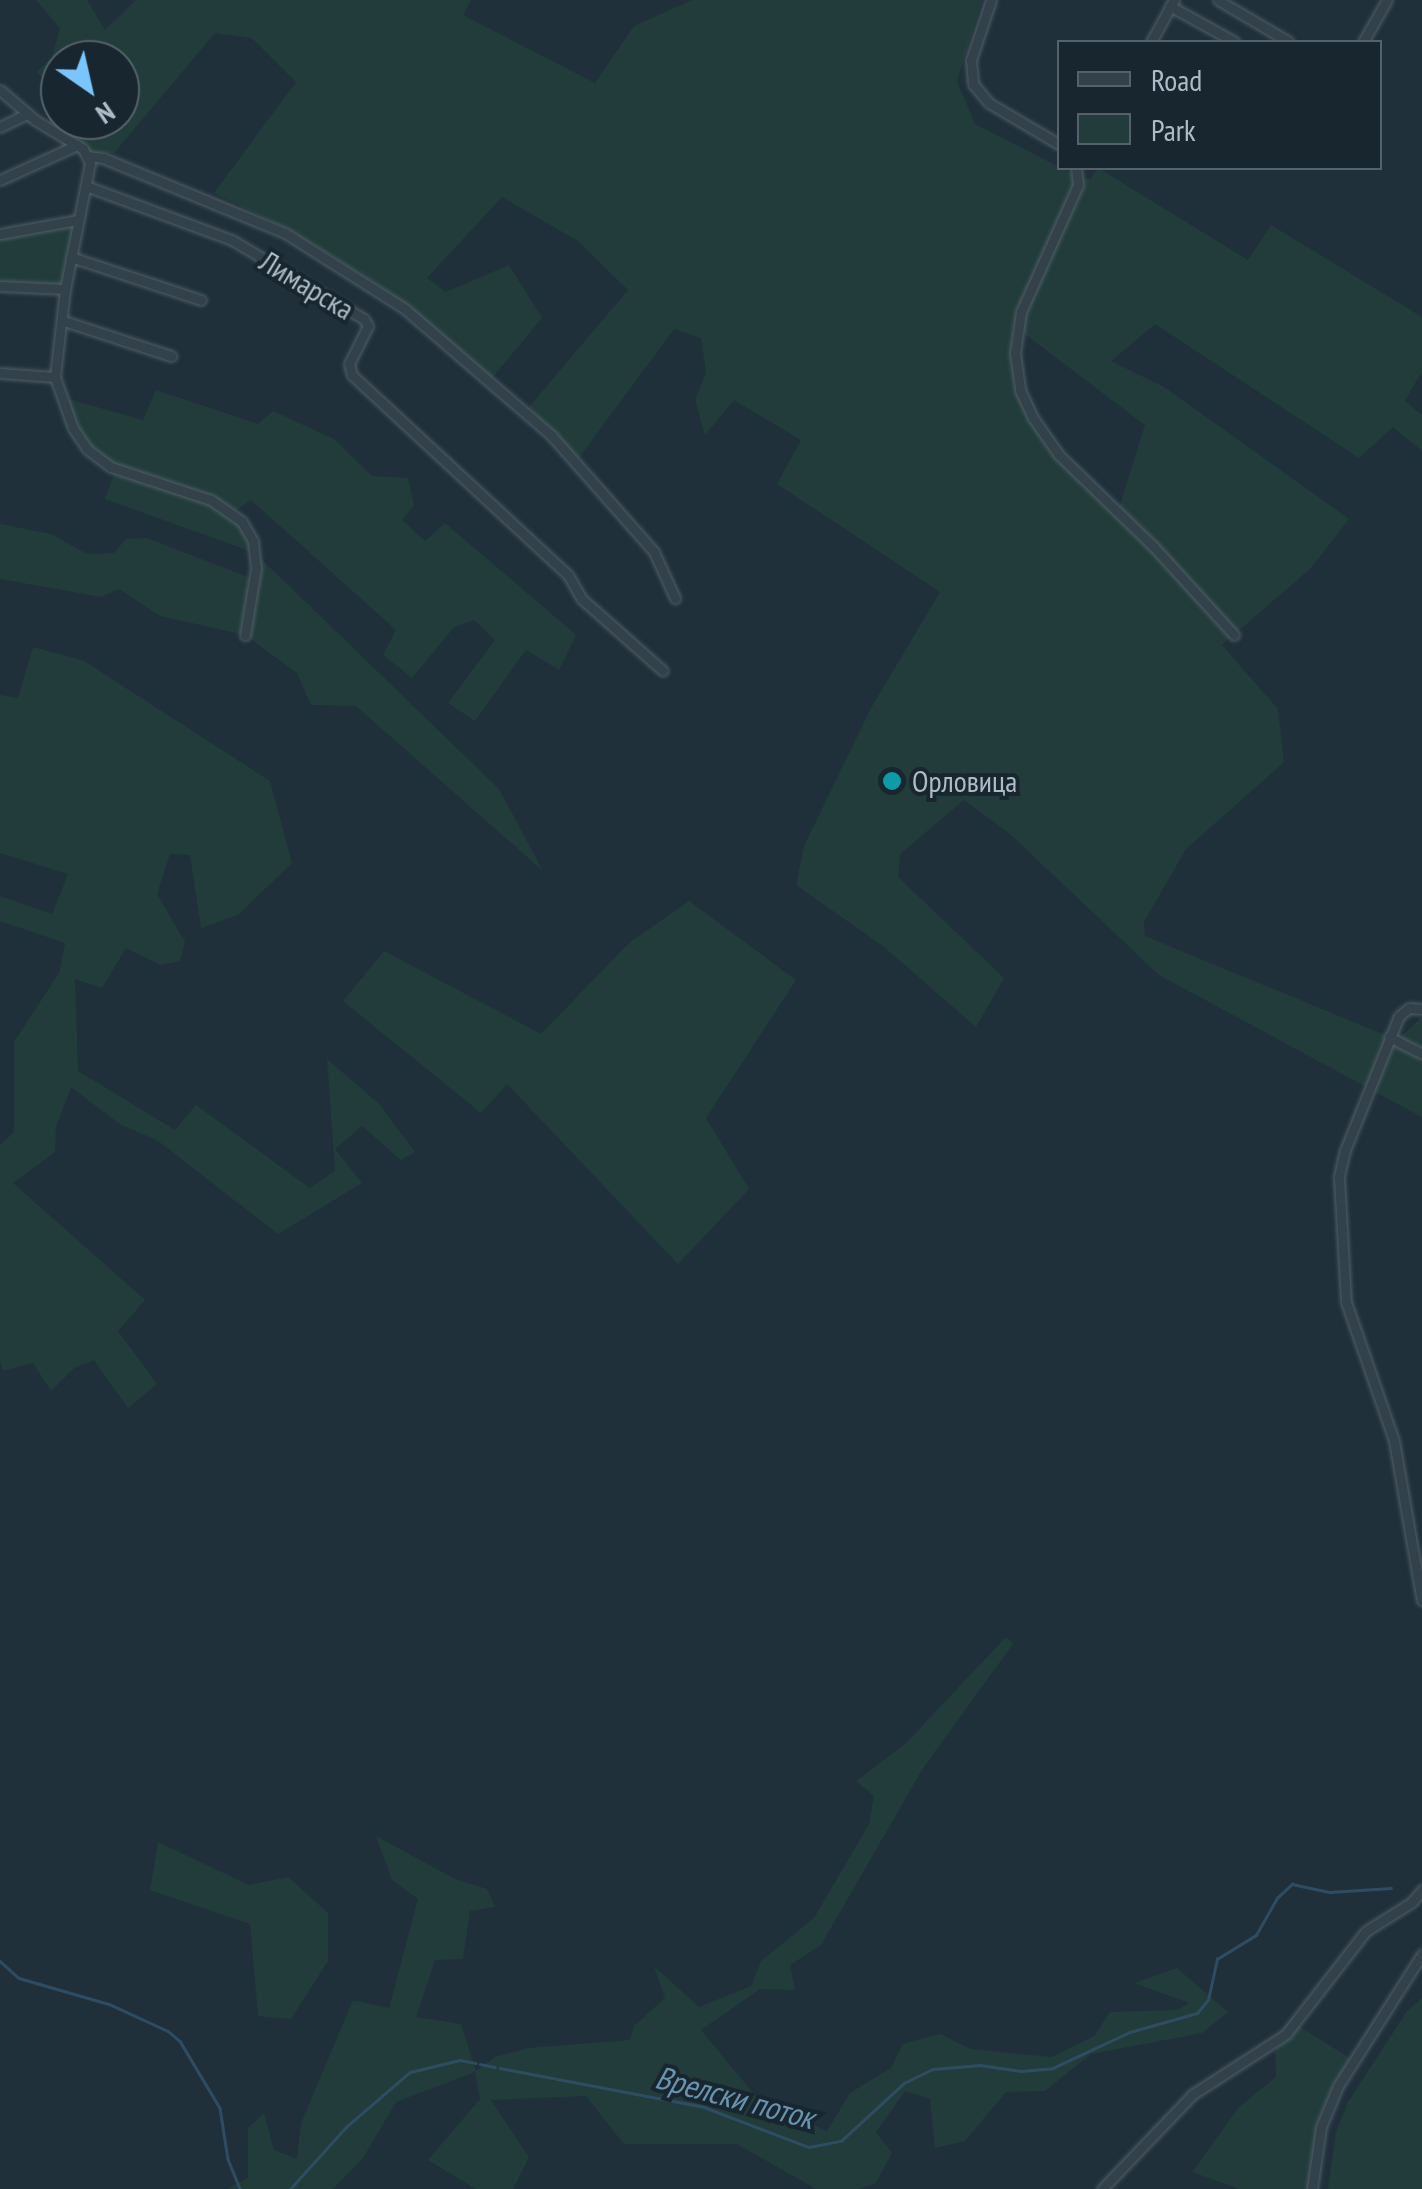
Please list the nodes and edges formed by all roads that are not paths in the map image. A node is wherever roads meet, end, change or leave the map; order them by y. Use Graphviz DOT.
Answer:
graph roads {
  1 [pos="991,0"];
  2 [pos="1218,0"];
  3 [pos="1387,0"];
  4 [pos="1172,3"];
  5 [pos="1152,40"];
  6 [pos="1231,40"];
  7 [pos="1286,40"];
  8 [pos="1364,40"];
  9 [pos="0,90"];
  10 [pos="27,114"];
  11 [pos="0,127"];
  12 [pos="1057,144"];
  13 [pos="77,145"];
  14 [pos="88,156"];
  15 [pos="1078,172"];
  16 [pos="0,180"];
  17 [pos="86,186"];
  18 [pos="76,220"];
  19 [pos="0,234"];
  20 [pos="71,257"];
  21 [pos="0,286"];
  22 [pos="65,289"];
  23 [pos="201,300"];
  24 [pos="64,321"];
  25 [pos="171,356"];
  26 [pos="0,373"];
  27 [pos="54,377"];
  28 [pos="675,598"];
  29 [pos="246,635"];
  30 [pos="1234,635"];
  31 [pos="663,671"];
  32 [pos="1422,1009"];
  33 [pos="1389,1037"];
  34 [pos="1422,1054"];
  35 [pos="1422,1601"];
  36 [pos="1422,1890"];
  37 [pos="1422,1954"];
  38 [pos="1102,2189"];
  39 [pos="1312,2189"];
  1 -- 12 [label="street"];
  2 -- 7 [label="street"];
  3 -- 8 [label="street"];
  4 -- 5 [label="street"];
  4 -- 6 [label="street"];
  9 -- 10 [label="street"];
  10 -- 11 [label="street"];
  10 -- 13 [label="street"];
  13 -- 14 [label="street"];
  13 -- 16 [label="street"];
  14 -- 17 [label="street"];
  14 -- 28 [label="street"];
  15 -- 30 [label="street"];
  17 -- 18 [label="street"];
  17 -- 31 [label="street, Лимарска"];
  18 -- 19 [label="street"];
  18 -- 20 [label="street"];
  20 -- 22 [label="street"];
  20 -- 23 [label="street"];
  21 -- 22 [label="street"];
  22 -- 24 [label="street"];
  24 -- 25 [label="street"];
  24 -- 27 [label="street"];
  26 -- 27 [label="street"];
  27 -- 29 [label="street"];
  32 -- 33 [label="street"];
  33 -- 34 [label="street"];
  33 -- 35 [label="street"];
  36 -- 38 [label="street"];
  37 -- 39 [label="street"];
}
